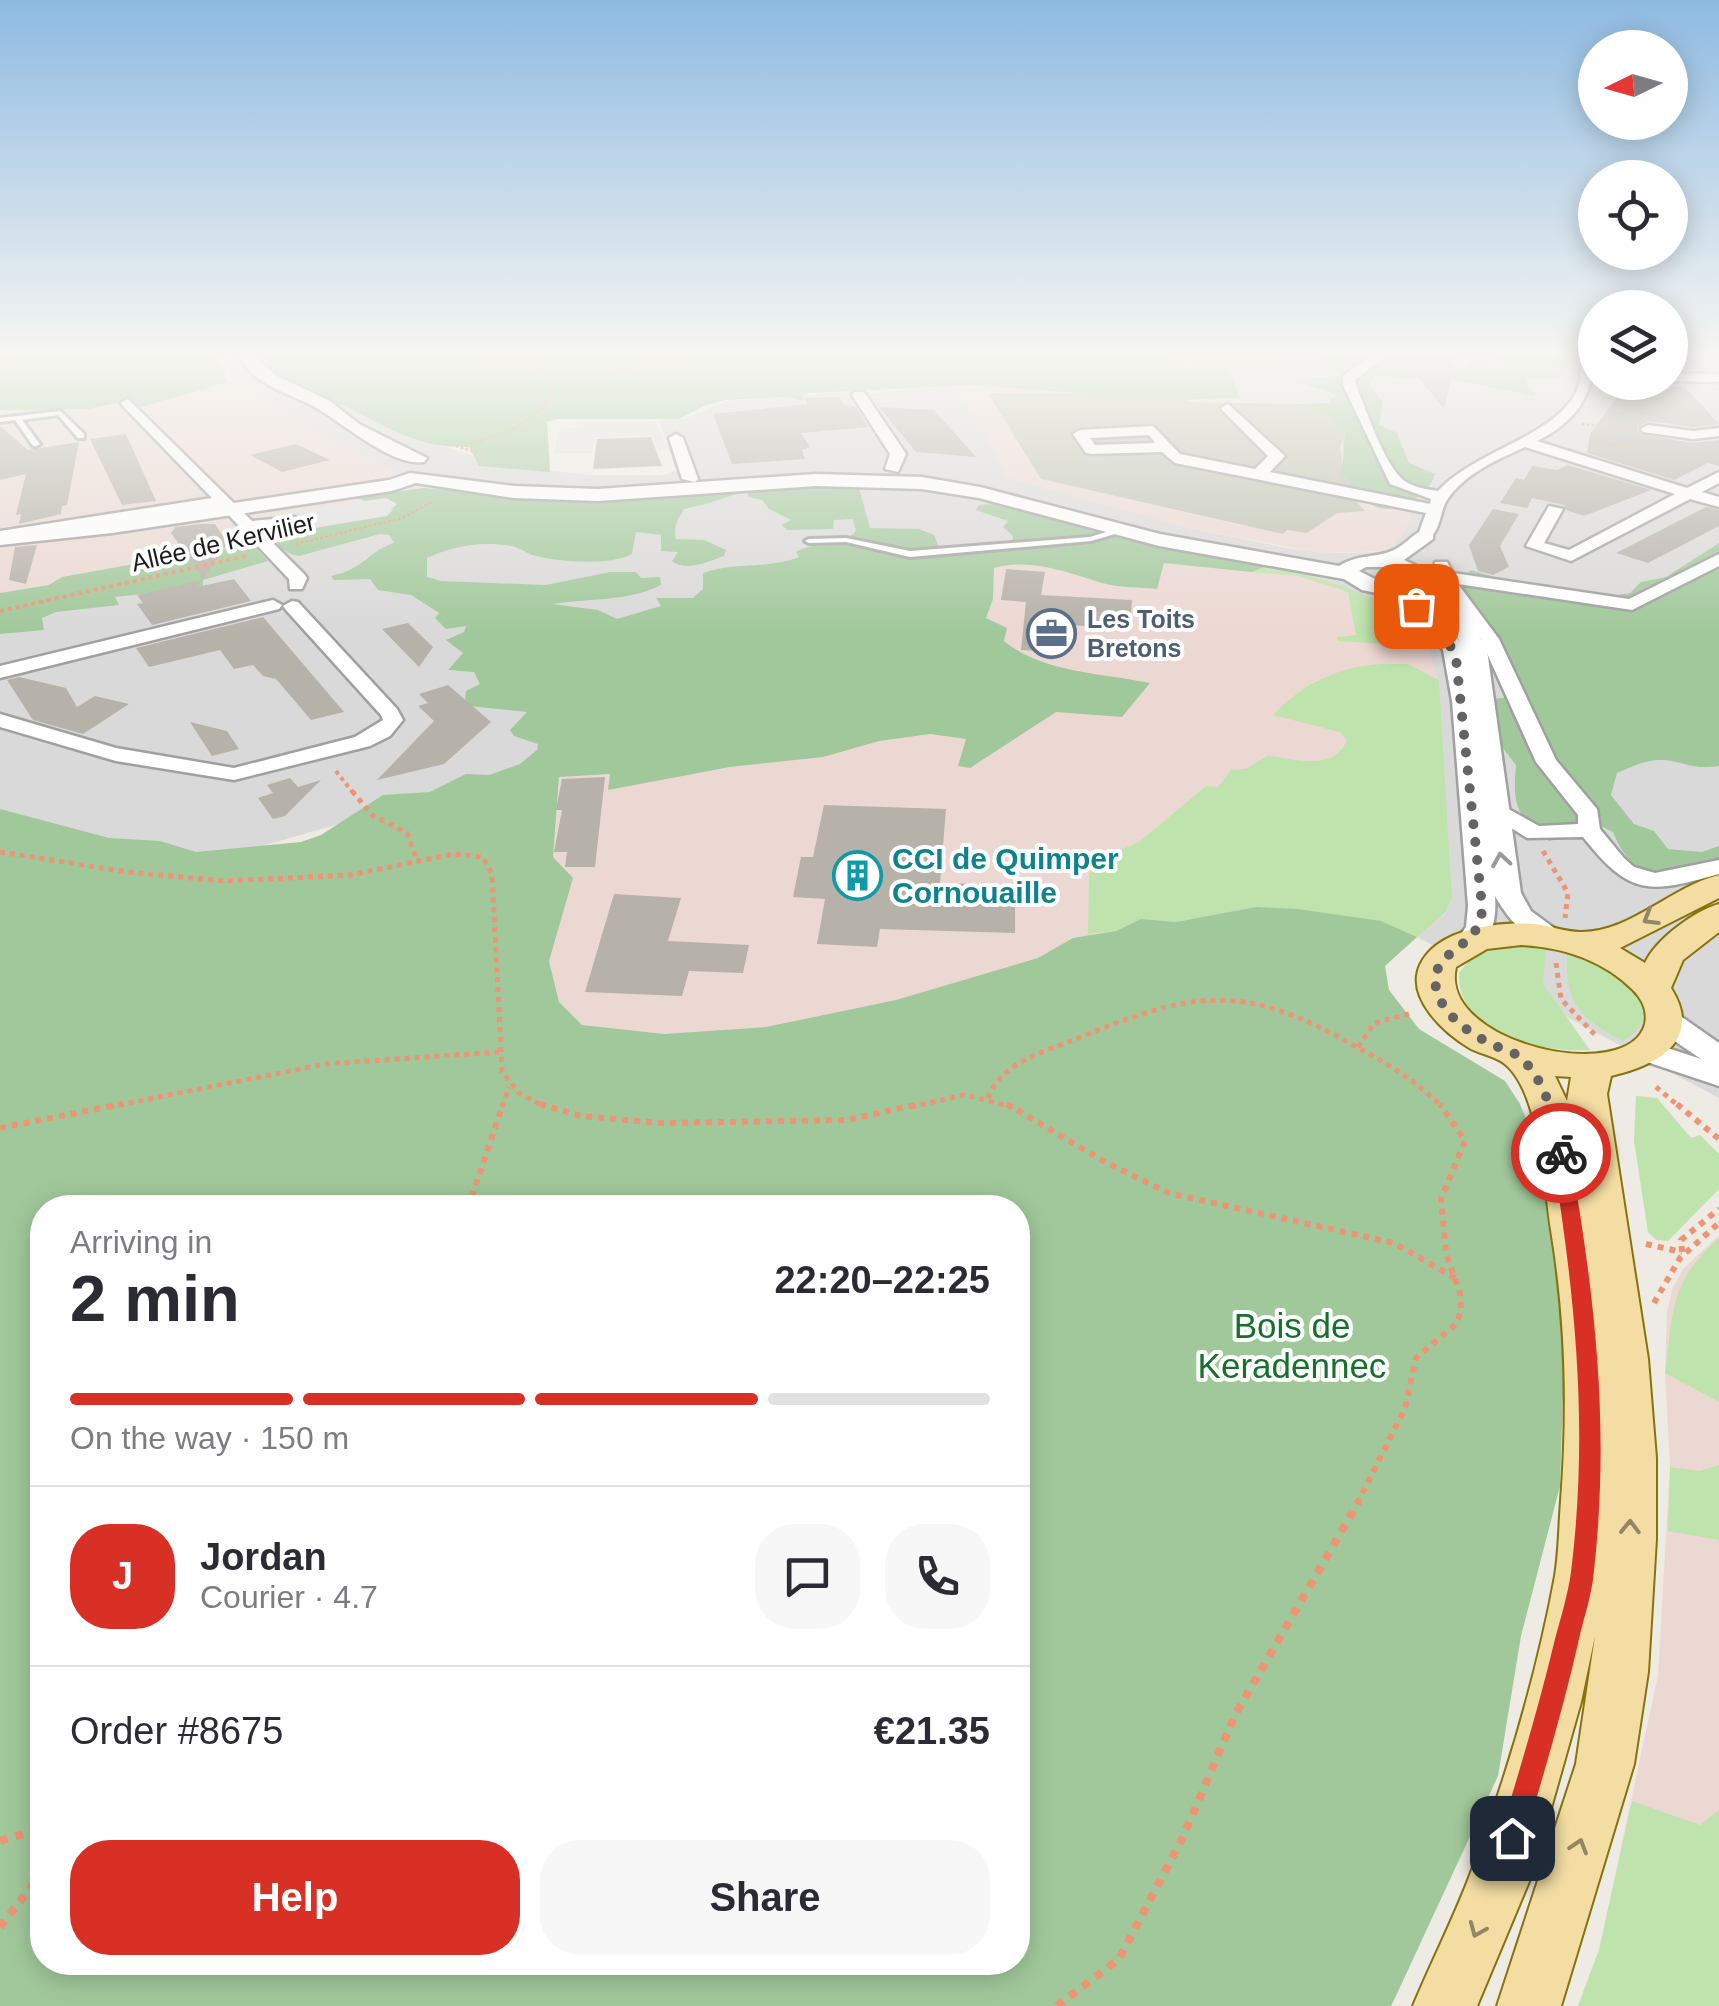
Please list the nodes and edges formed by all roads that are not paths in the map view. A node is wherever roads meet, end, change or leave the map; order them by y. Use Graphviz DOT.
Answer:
graph roads {
  1 [pos="169,445"];
  2 [pos="361,445"];
  3 [pos="373,445"];
  4 [pos="678,445"];
  5 [pos="892,445"];
  6 [pos="1087,445"];
  7 [pos="1265,445"];
  8 [pos="1377,445"];
  9 [pos="1517,445"];
  10 [pos="1542,445"];
  11 [pos="1166,446"];
  12 [pos="1091,450"];
  13 [pos="1504,450"];
  14 [pos="1570,459"];
  15 [pos="1102,464"];
  16 [pos="892,469"];
  17 [pos="407,472"];
  18 [pos="1258,475"];
  19 [pos="1719,477"];
  20 [pos="690,479"];
  21 [pos="1689,493"];
  22 [pos="1719,502"];
  23 [pos="1435,503"];
  24 [pos="229,505"];
  25 [pos="1555,509"];
  26 [pos="289,520"];
  27 [pos="1127,526"];
  28 [pos="248,527"];
  29 [pos="1426,535"];
  30 [pos="0,537"];
  31 [pos="809,542"];
  32 [pos="1719,559"];
  33 [pos="1381,560"];
  34 [pos="1352,568"];
  35 [pos="1442,570"];
  36 [pos="1413,575"];
  37 [pos="1386,588"];
  38 [pos="287,599"];
  39 [pos="0,672"];
  40 [pos="0,720"];
  41 [pos="1494,808"];
  42 [pos="1590,830"];
  43 [pos="1719,867"];
  44 [pos="1719,885"];
  45 [pos="1719,915"];
  46 [pos="1563,938"];
  47 [pos="1470,941"];
  48 [pos="1654,1019"];
  49 [pos="1520,1056"];
  50 [pos="1600,1056"];
  51 [pos="1719,1057"];
  52 [pos="1719,1076"];
  53 [pos="1445,2006"];
  54 [pos="1528,2006"];
  1 -- 24 [label="street"];
  2 -- 17 [label="street"];
  3 -- 17 [label="street"];
  4 -- 20 [label="street"];
  5 -- 16 [label="street"];
  6 -- 12 [label="street"];
  7 -- 18 [label="street"];
  8 -- 23 [label="street"];
  9 -- 13 [label="street"];
  10 -- 14 [label="street"];
  11 -- 12 [label="street"];
  11 -- 18 [label="street"];
  12 -- 15 [label="street"];
  13 -- 14 [label="street"];
  13 -- 23 [label="street"];
  14 -- 21 [label="street"];
  16 -- 20 [label="street"];
  16 -- 27 [label="street"];
  17 -- 20 [label="street"];
  17 -- 24 [label="street"];
  17 -- 27 [label="street"];
  18 -- 23 [label="street"];
  19 -- 21 [label="street"];
  21 -- 22 [label="street"];
  21 -- 25 [label="street"];
  23 -- 29 [label="street"];
  24 -- 28 [label="street"];
  24 -- 30 [label="street"];
  26 -- 28 [label="street"];
  27 -- 31 [label="lane"];
  27 -- 34 [label="street"];
  28 -- 38 [label="street"];
  29 -- 33 [label="street"];
  29 -- 36 [label="street"];
  32 -- 35 [label="street"];
  33 -- 34 [label="street"];
  33 -- 36 [label="street"];
  34 -- 37 [label="street"];
  35 -- 36 [label="street"];
  35 -- 42 [label="street"];
  36 -- 37 [label="street"];
  36 -- 41 [label="street"];
  37 -- 47 [label="street"];
  38 -- 39 [label="street"];
  38 -- 40 [label="street"];
  41 -- 42 [label="street"];
  46 -- 41 [label="street, one-way"];
  42 -- 43 [label="street"];
  44 -- 46 [label="main road, one-way"];
  45 -- 48 [label="main road"];
  46 -- 47 [label="main road"];
  46 -- 48 [label="main road"];
  47 -- 49 [label="main road"];
  48 -- 50 [label="main road"];
  48 -- 51 [label="street"];
  48 -- 52 [label="street"];
  49 -- 50 [label="main road"];
  49 -- 53 [label="main road, one-way"];
  54 -- 50 [label="main road, one-way"];
}
